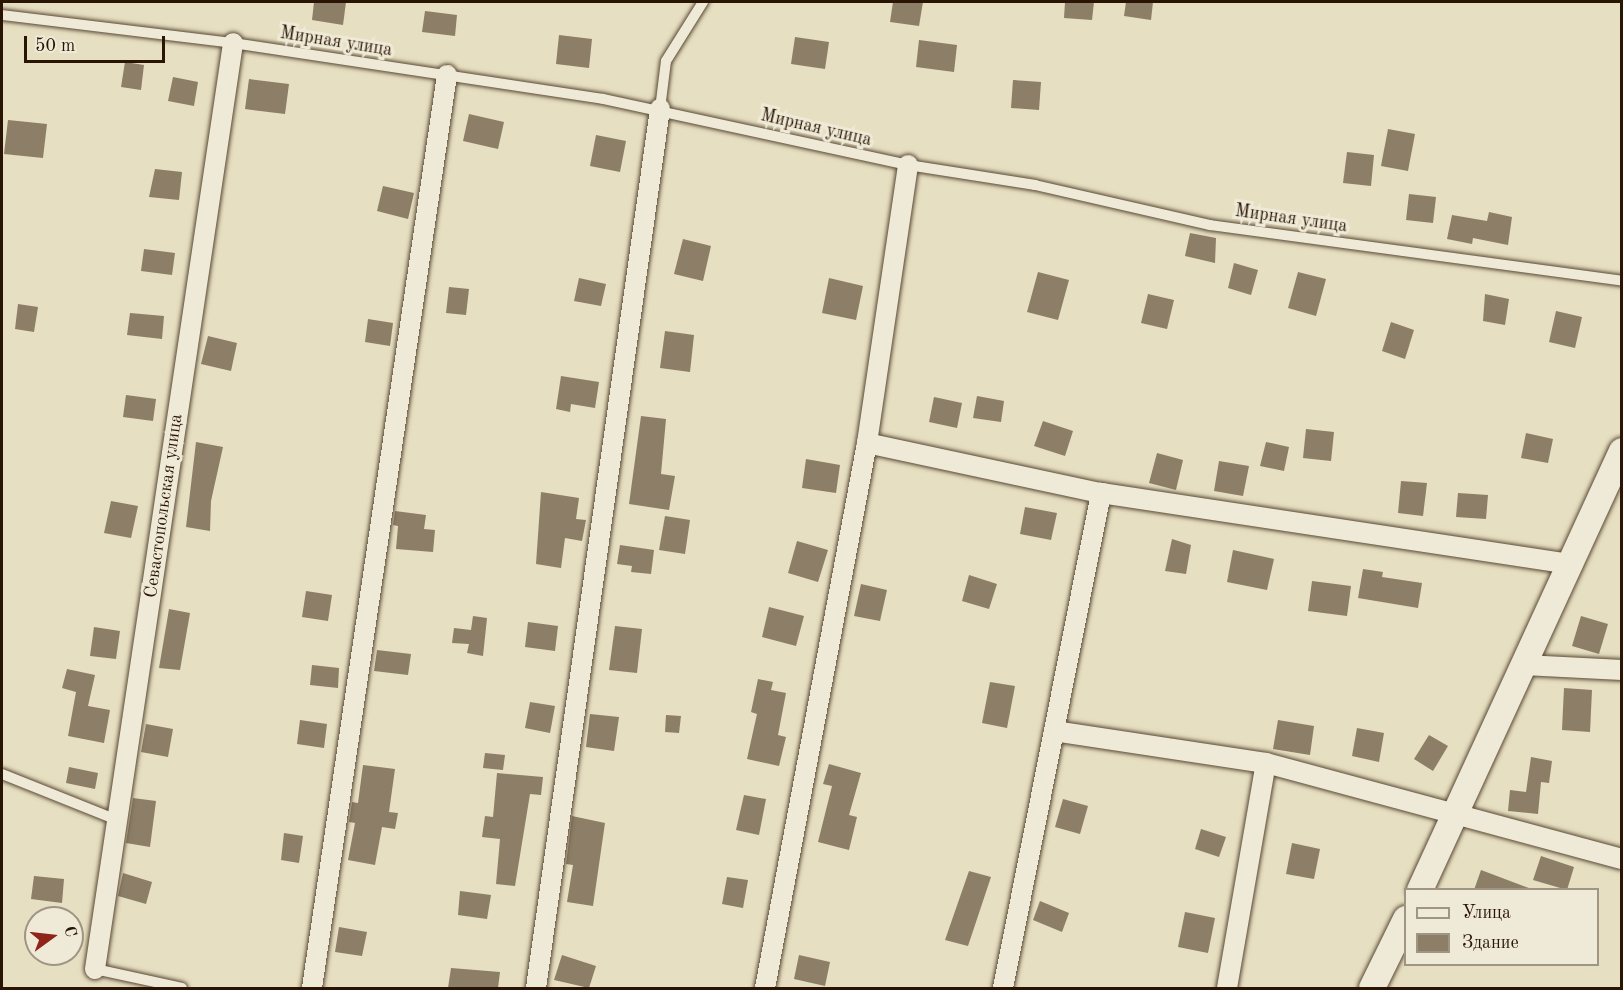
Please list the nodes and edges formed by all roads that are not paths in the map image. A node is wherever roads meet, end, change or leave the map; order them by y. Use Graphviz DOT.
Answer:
graph roads {
  1 [pos="703,2"];
  2 [pos="2,15"];
  3 [pos="233,43"];
  4 [pos="447,75"];
  5 [pos="660,109"];
  6 [pos="908,165"];
  7 [pos="1622,280"];
  8 [pos="867,443"];
  9 [pos="1622,451"];
  10 [pos="1101,493"];
  11 [pos="1573,564"];
  12 [pos="1524,665"];
  13 [pos="1622,670"];
  14 [pos="1054,731"];
  15 [pos="1266,763"];
  16 [pos="2,774"];
  17 [pos="1455,815"];
  18 [pos="117,820"];
  19 [pos="1622,859"];
  20 [pos="1421,888"];
  21 [pos="1404,923"];
  22 [pos="95,969"];
  23 [pos="182,988"];
  24 [pos="312,988"];
  25 [pos="536,988"];
  26 [pos="765,988"];
  27 [pos="1004,988"];
  28 [pos="1227,988"];
  29 [pos="1372,988"];
  1 -- 5 [label="lane"];
  2 -- 3 [label="lane, Мирная улица"];
  3 -- 4 [label="lane, Мирная улица"];
  3 -- 18 [label="street, Севастопольская улица"];
  4 -- 5 [label="lane, Мирная улица"];
  4 -- 24 [label="street"];
  5 -- 6 [label="lane, Мирная улица"];
  5 -- 25 [label="street"];
  6 -- 7 [label="lane, Мирная улица"];
  6 -- 8 [label="street"];
  8 -- 10 [label="street"];
  8 -- 26 [label="street"];
  9 -- 11 [label="street"];
  10 -- 11 [label="street"];
  10 -- 14 [label="street"];
  11 -- 12 [label="street"];
  12 -- 13 [label="street"];
  12 -- 17 [label="street"];
  14 -- 15 [label="street"];
  14 -- 27 [label="street"];
  15 -- 17 [label="street"];
  15 -- 28 [label="street"];
  16 -- 18 [label="lane"];
  17 -- 19 [label="street"];
  17 -- 20 [label="street"];
  18 -- 22 [label="street, Севастопольская улица"];
  21 -- 29 [label="street"];
  22 -- 23 [label="lane"];
}
